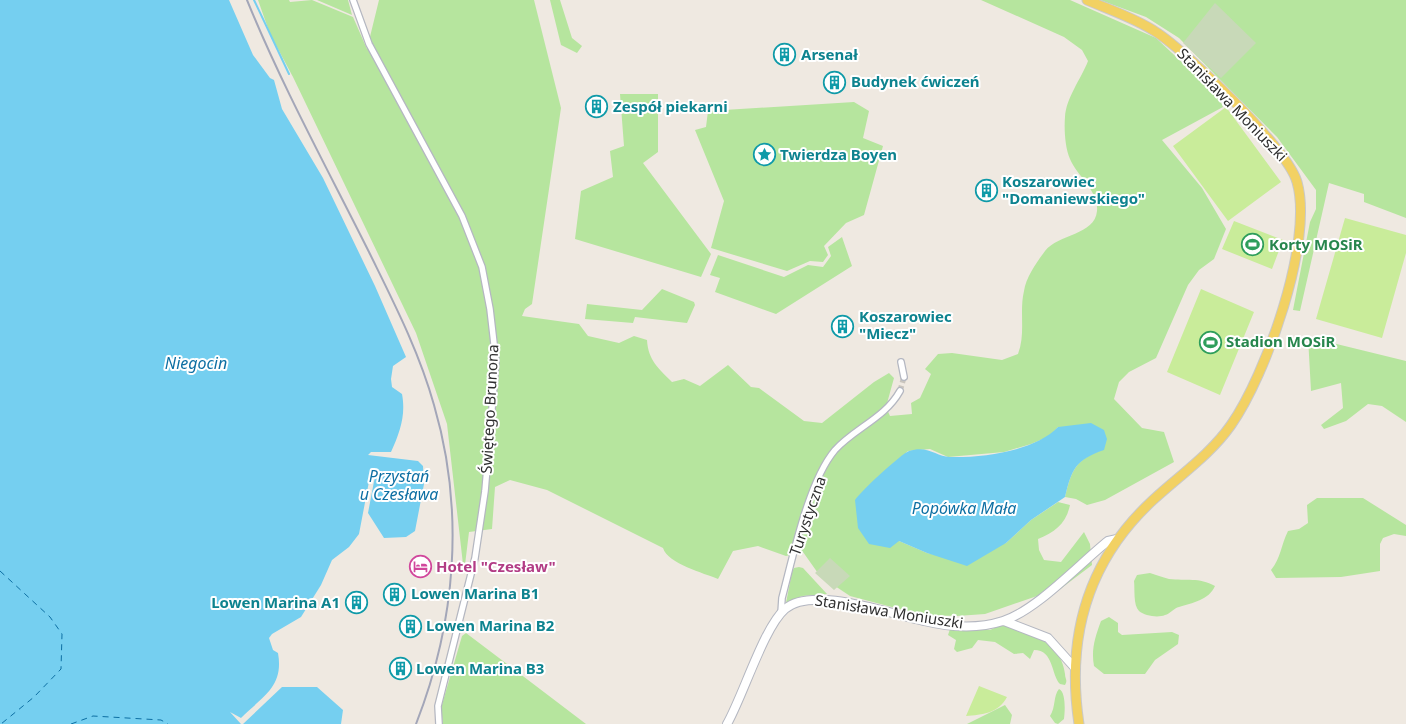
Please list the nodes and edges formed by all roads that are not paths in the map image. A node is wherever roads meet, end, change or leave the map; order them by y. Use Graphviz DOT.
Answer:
graph roads {
  1 [pos="353,0"];
  2 [pos="1087,0"];
  3 [pos="901,362"];
  4 [pos="904,377"];
  5 [pos="900,391"];
  6 [pos="1117,539"];
  7 [pos="781,613"];
  8 [pos="1004,621"];
  9 [pos="1074,668"];
  10 [pos="439,724"];
  11 [pos="728,724"];
  12 [pos="1079,724"];
  1 -- 10 [label="street, Świętego Brunona"];
  2 -- 6 [label="main road, Stanisława Moniuszki"];
  3 -- 4 [label="street"];
  5 -- 7 [label="street, Turystyczna"];
  6 -- 8 [label="street, Stanisława Moniuszki"];
  6 -- 9 [label="main road"];
  7 -- 8 [label="street, Stanisława Moniuszki"];
  7 -- 11 [label="street, Stanisława Moniuszki"];
  8 -- 9 [label="street"];
  9 -- 12 [label="main road"];
}
